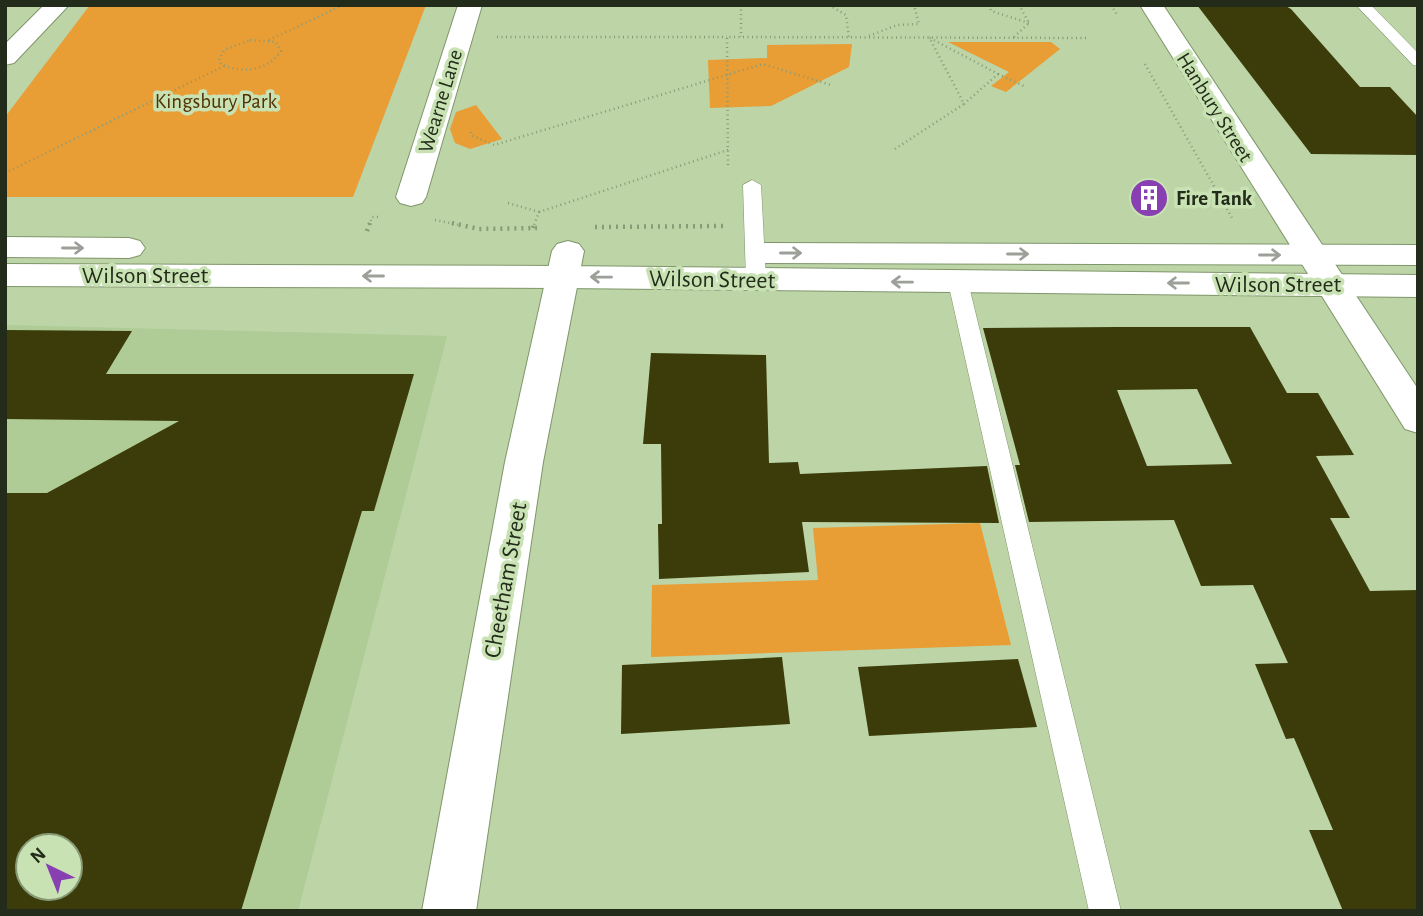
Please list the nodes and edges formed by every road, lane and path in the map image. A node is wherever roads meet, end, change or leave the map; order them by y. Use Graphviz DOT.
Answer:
graph roads {
  1 [pos="58,5"];
  2 [pos="343,5"];
  3 [pos="470,5"];
  4 [pos="741,5"];
  5 [pos="829,5"];
  6 [pos="914,5"];
  7 [pos="989,5"];
  8 [pos="1019,5"];
  9 [pos="1111,5"];
  10 [pos="1151,5"];
  11 [pos="1363,5"];
  12 [pos="1118,17"];
  13 [pos="1029,23"];
  14 [pos="501,26"];
  15 [pos="727,37"];
  16 [pos="741,37"];
  17 [pos="849,37"];
  18 [pos="865,37"];
  19 [pos="929,37"];
  20 [pos="1013,38"];
  21 [pos="1087,38"];
  22 [pos="268,40"];
  23 [pos="5,58"];
  24 [pos="1418,62"];
  25 [pos="1145,64"];
  26 [pos="224,66"];
  27 [pos="728,74"];
  28 [pos="998,74"];
  29 [pos="831,85"];
  30 [pos="1026,87"];
  31 [pos="964,104"];
  32 [pos="470,125"];
  33 [pos="895,149"];
  34 [pos="728,150"];
  35 [pos="728,165"];
  36 [pos="5,173"];
  37 [pos="752,185"];
  38 [pos="411,197"];
  39 [pos="508,203"];
  40 [pos="539,212"];
  41 [pos="1232,218"];
  42 [pos="533,228"];
  43 [pos="5,247"];
  44 [pos="1311,255"];
  45 [pos="1418,255"];
  46 [pos="566,264"];
  47 [pos="755,267"];
  48 [pos="5,275"];
  49 [pos="958,282"];
  50 [pos="1329,284"];
  51 [pos="1418,286"];
  52 [pos="1418,419"];
  53 [pos="449,911"];
  54 [pos="1105,911"];
  1 -- 23 [label="street"];
  2 -- 22 [label="path"];
  3 -- 38 [label="street, Wearne Lane"];
  4 -- 16 [label="path"];
  5 -- 17 [label="path"];
  6 -- 18 [label="path"];
  7 -- 13 [label="path"];
  8 -- 13 [label="path"];
  9 -- 12 [label="path"];
  10 -- 44 [label="street, Hanbury Street"];
  11 -- 24 [label="lane"];
  13 -- 20 [label="path"];
  14 -- 15 [label="path"];
  15 -- 16 [label="path"];
  15 -- 27 [label="path"];
  16 -- 17 [label="path"];
  17 -- 18 [label="path"];
  18 -- 19 [label="path"];
  19 -- 20 [label="path"];
  19 -- 28 [label="path"];
  19 -- 31 [label="path"];
  20 -- 21 [label="path"];
  22 -- 26 [label="path"];
  22 -- 26 [label="path"];
  25 -- 41 [label="path"];
  26 -- 36 [label="path"];
  27 -- 29 [label="path"];
  27 -- 32 [label="path"];
  27 -- 34 [label="path"];
  28 -- 30 [label="path"];
  28 -- 31 [label="path"];
  31 -- 33 [label="path"];
  34 -- 35 [label="path"];
  34 -- 40 [label="path"];
  37 -- 47 [label="lane"];
  39 -- 40 [label="path"];
  40 -- 42 [label="path"];
  43 -- 46 [label="street, Wilson Street, one-way"];
  44 -- 45 [label="street, Wilson Street"];
  47 -- 44 [label="street, Wilson Street, one-way"];
  44 -- 50 [label="street, Hanbury Street"];
  46 -- 47 [label="street, Wilson Street"];
  46 -- 48 [label="street, Wilson Street, one-way"];
  46 -- 53 [label="street, Cheetham Street"];
  49 -- 47 [label="street, Wilson Street, one-way"];
  50 -- 49 [label="street, Wilson Street, one-way"];
  49 -- 54 [label="lane"];
  50 -- 51 [label="street, Wilson Street"];
  50 -- 52 [label="street, Hanbury Street"];
}
